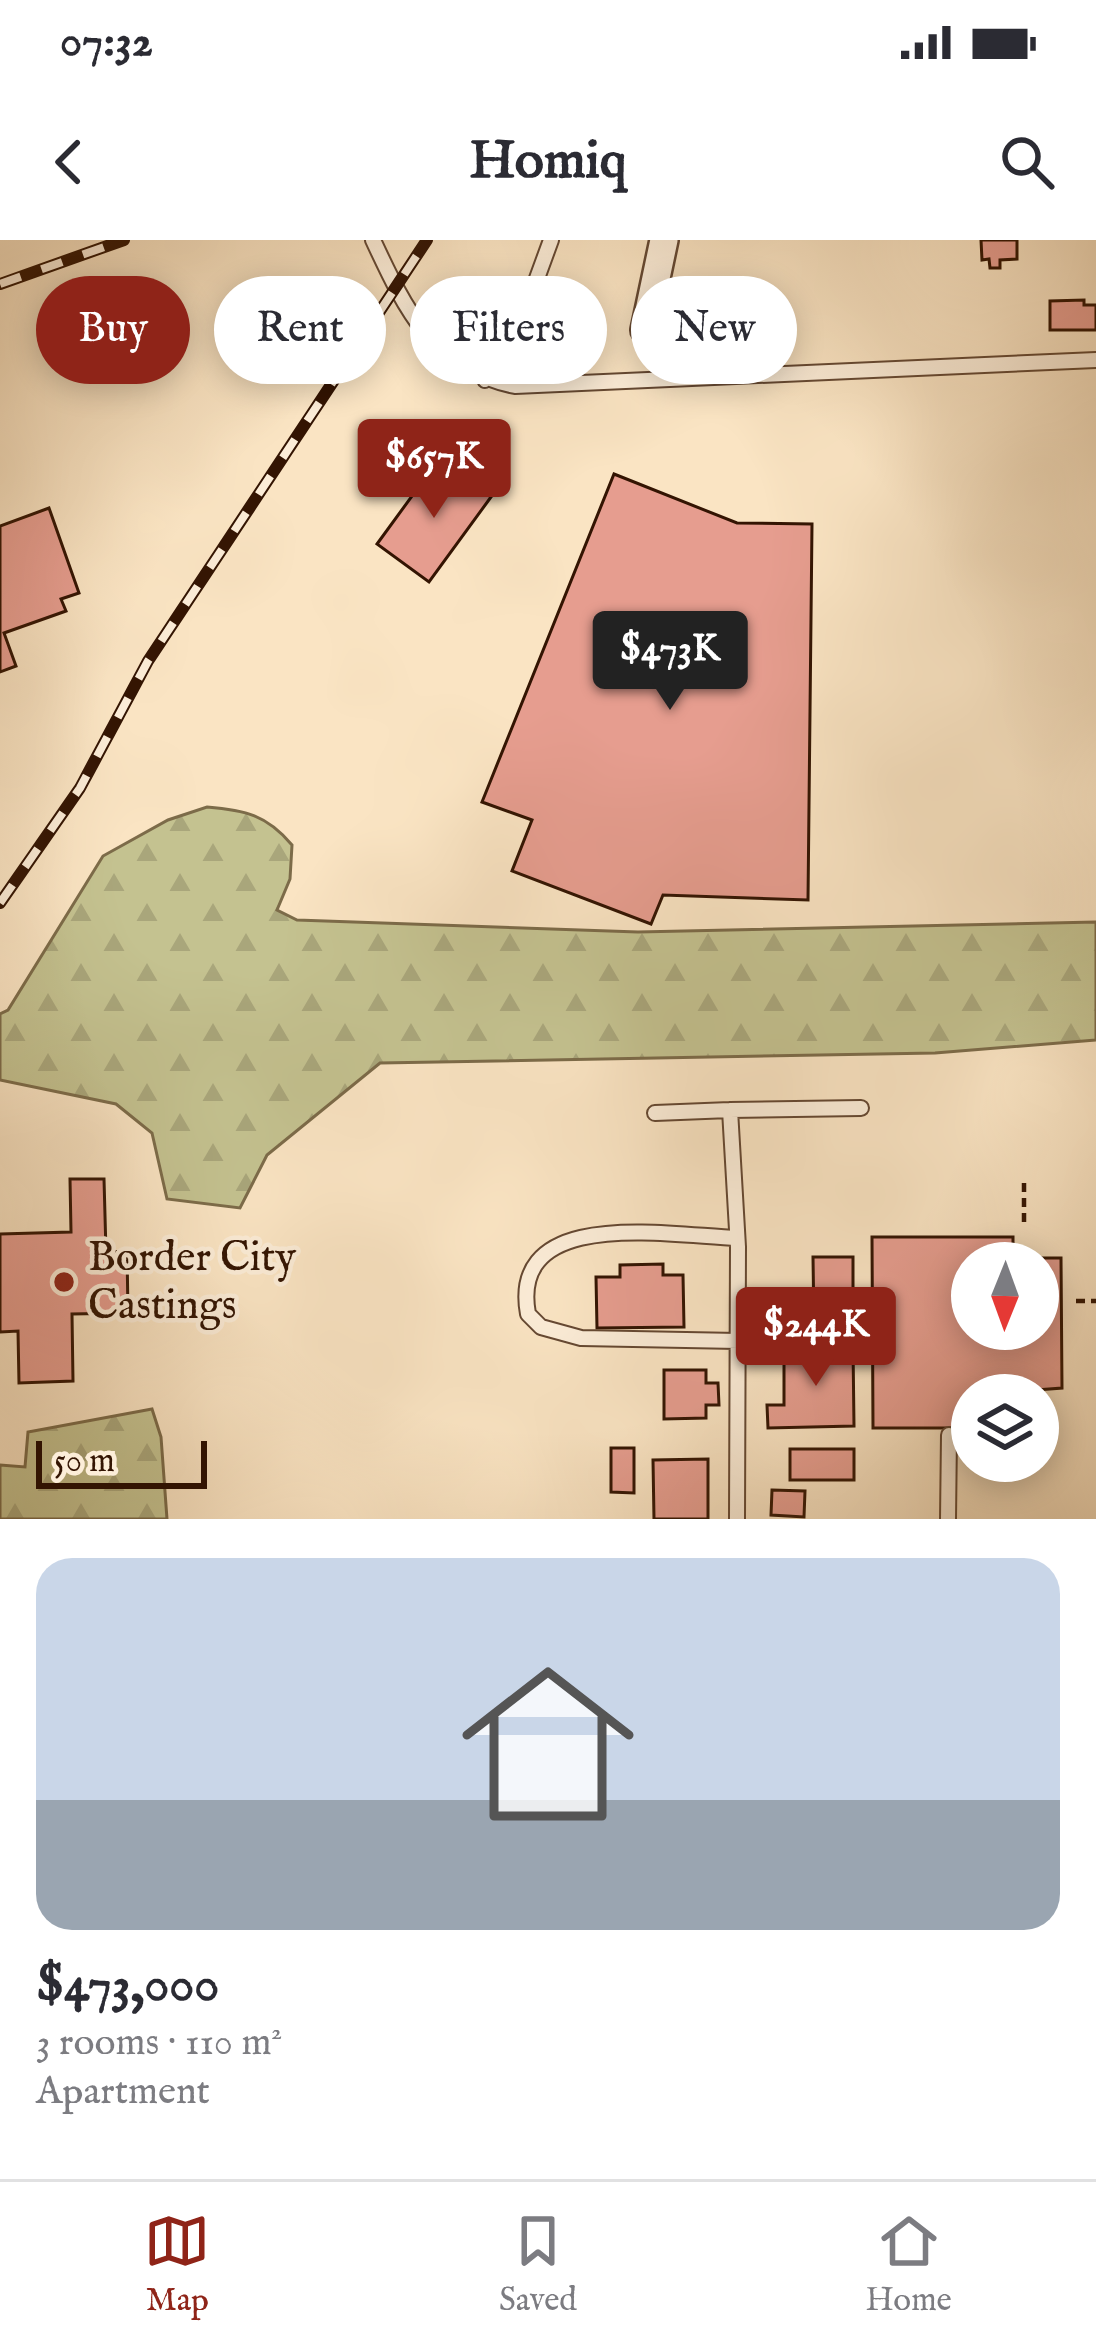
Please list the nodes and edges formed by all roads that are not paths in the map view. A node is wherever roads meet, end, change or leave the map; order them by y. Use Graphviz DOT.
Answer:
graph roads {
  1 [pos="374,240"];
  2 [pos="551,240"];
  3 [pos="664,240"];
  4 [pos="538,276"];
  5 [pos="656,276"];
  6 [pos="410,303"];
  7 [pos="1096,360"];
  8 [pos="516,384"];
  9 [pos="600,384"];
  10 [pos="607,384"];
  11 [pos="861,1108"];
  12 [pos="730,1110"];
  13 [pos="655,1113"];
  14 [pos="737,1238"];
  15 [pos="738,1341"];
  16 [pos="949,1435"];
  17 [pos="737,1519"];
  18 [pos="948,1519"];
  1 -- 6 [label="lane"];
  2 -- 4 [label="lane"];
  3 -- 5 [label="street"];
  7 -- 10 [label="lane"];
  8 -- 9 [label="lane"];
  11 -- 12 [label="lane"];
  12 -- 13 [label="lane"];
  12 -- 14 [label="lane"];
  14 -- 15 [label="lane"];
  14 -- 15 [label="lane"];
  15 -- 17 [label="lane"];
  16 -- 18 [label="lane"];
}
